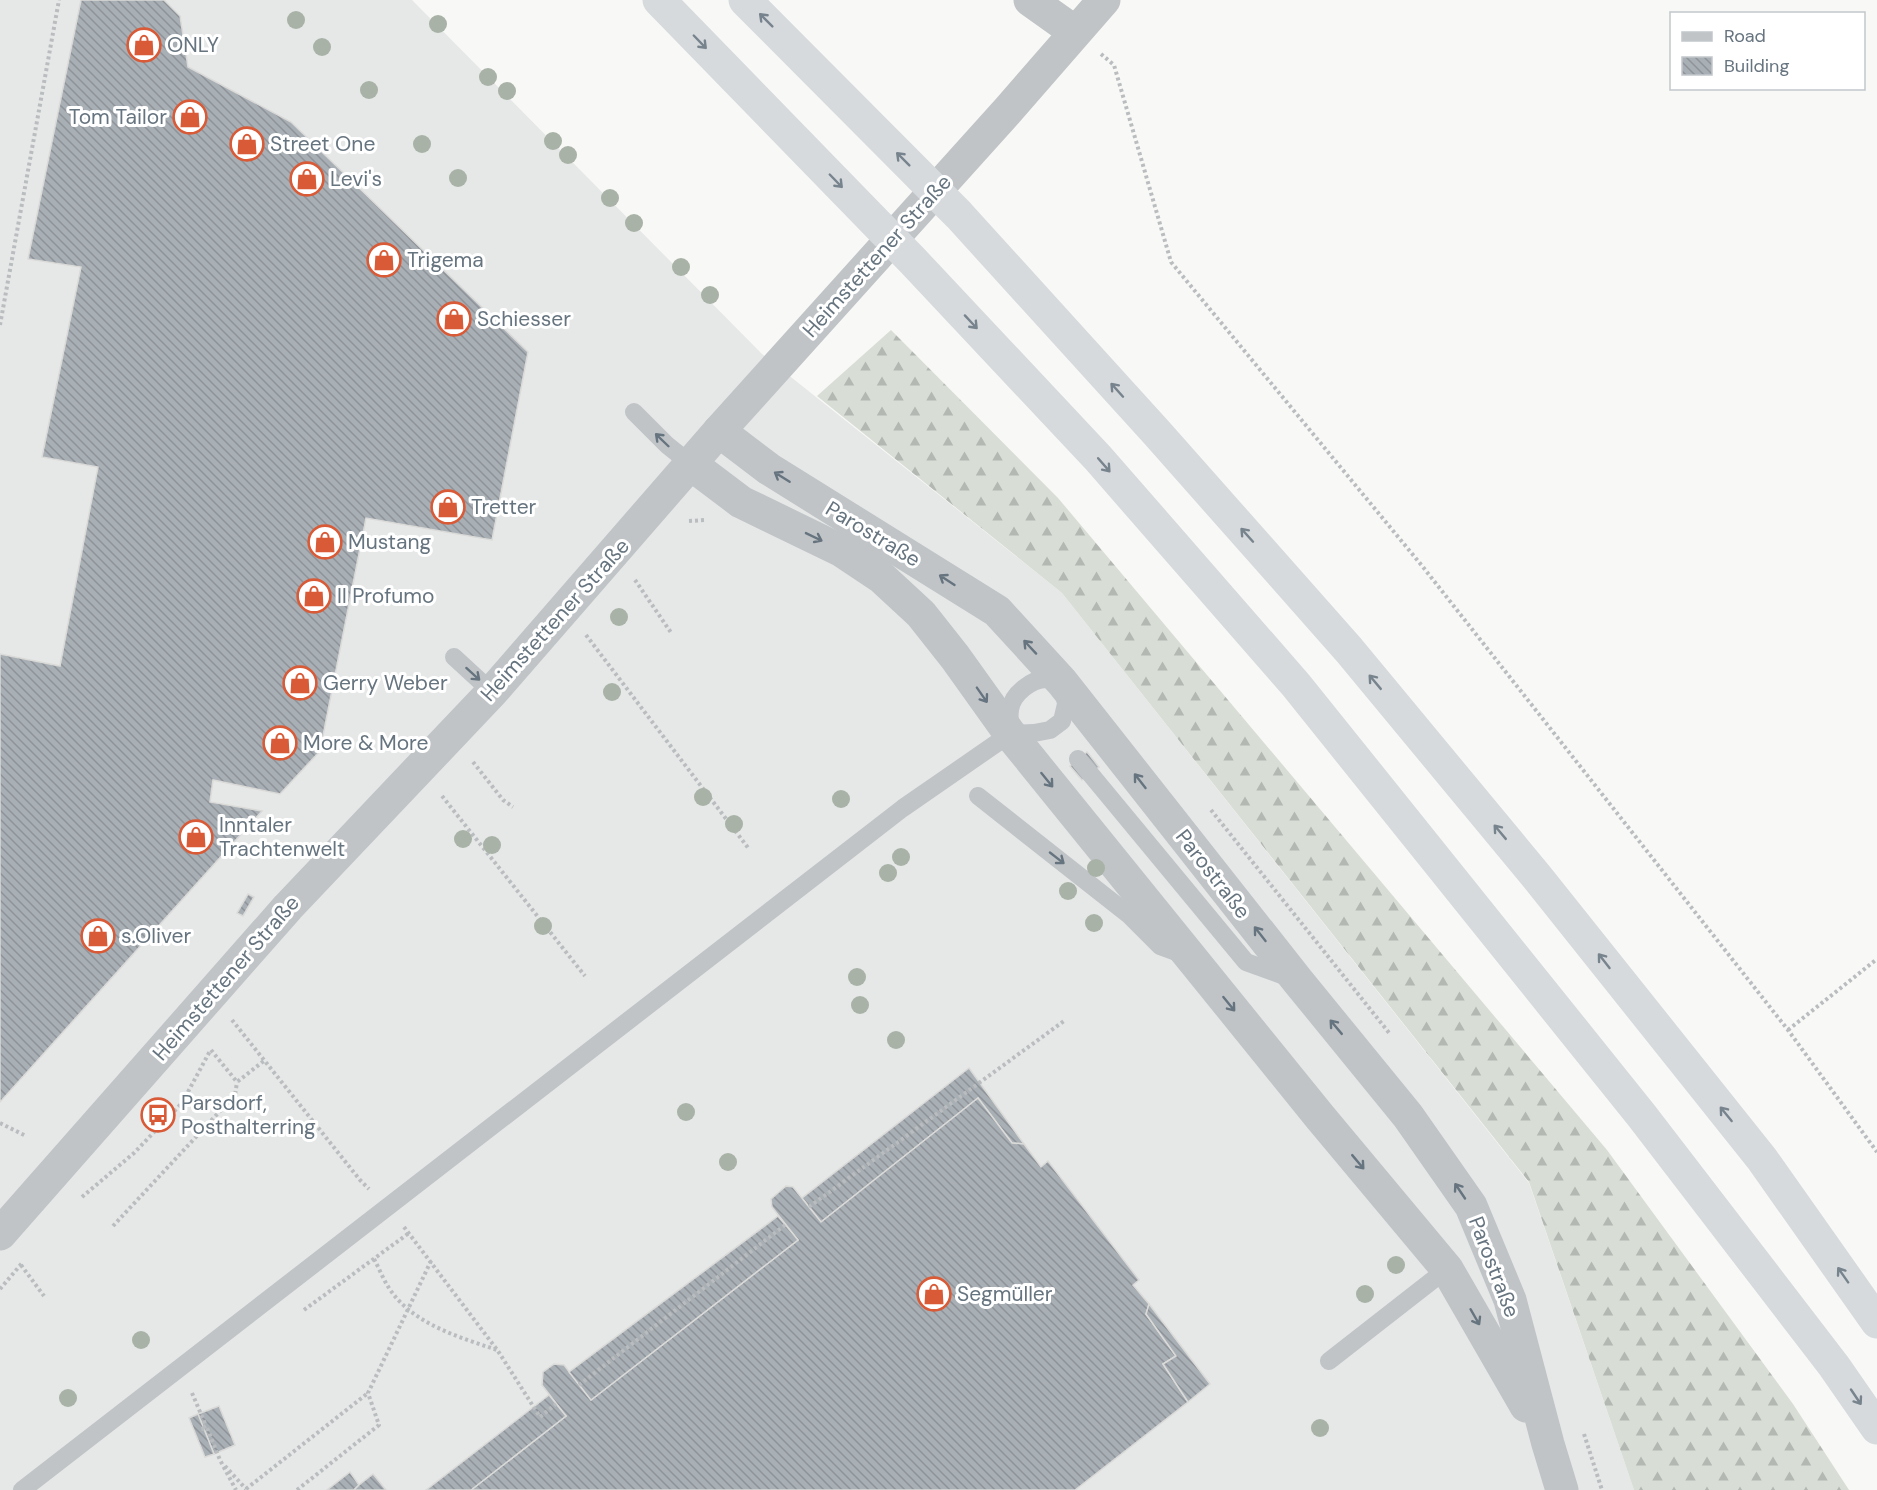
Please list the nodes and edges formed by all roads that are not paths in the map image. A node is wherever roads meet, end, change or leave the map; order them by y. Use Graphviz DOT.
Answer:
graph roads {
  1 [pos="659,0"];
  2 [pos="745,0"];
  3 [pos="1030,0"];
  4 [pos="1104,0"];
  5 [pos="1075,32"];
  6 [pos="634,412"];
  7 [pos="719,431"];
  8 [pos="692,465"];
  9 [pos="454,657"];
  10 [pos="1062,682"];
  11 [pos="492,692"];
  12 [pos="1010,734"];
  13 [pos="1078,759"];
  14 [pos="978,796"];
  15 [pos="1192,958"];
  16 [pos="1297,980"];
  17 [pos="0,1234"];
  18 [pos="1447,1269"];
  19 [pos="1877,1322"];
  20 [pos="1329,1361"];
  21 [pos="1877,1428"];
  22 [pos="1548,1444"];
  23 [pos="22,1490"];
  24 [pos="1562,1490"];
  1 -- 21 [label="highway, one-way"];
  19 -- 2 [label="highway, one-way"];
  3 -- 5 [label="street"];
  4 -- 5 [label="street, Heimstettener Straße"];
  5 -- 7 [label="street, Heimstettener Straße"];
  8 -- 6 [label="lane, one-way"];
  7 -- 8 [label="street, Heimstettener Straße"];
  10 -- 7 [label="street, Parostraße, one-way"];
  8 -- 11 [label="street, Heimstettener Straße"];
  8 -- 12 [label="street, Parostraße, one-way"];
  9 -- 11 [label="lane, one-way"];
  10 -- 12 [label="lane"];
  10 -- 12 [label="lane"];
  16 -- 10 [label="street, Parostraße, one-way"];
  11 -- 17 [label="street, Heimstettener Straße"];
  12 -- 15 [label="street, Parostraße, one-way"];
  12 -- 23 [label="lane"];
  13 -- 16 [label="lane"];
  14 -- 15 [label="lane, one-way"];
  15 -- 18 [label="street, Parostraße, one-way"];
  22 -- 16 [label="street, Parostraße, one-way"];
  18 -- 20 [label="lane"];
  18 -- 22 [label="street, Parostraße, one-way"];
  22 -- 24 [label="street, Parostraße"];
}
